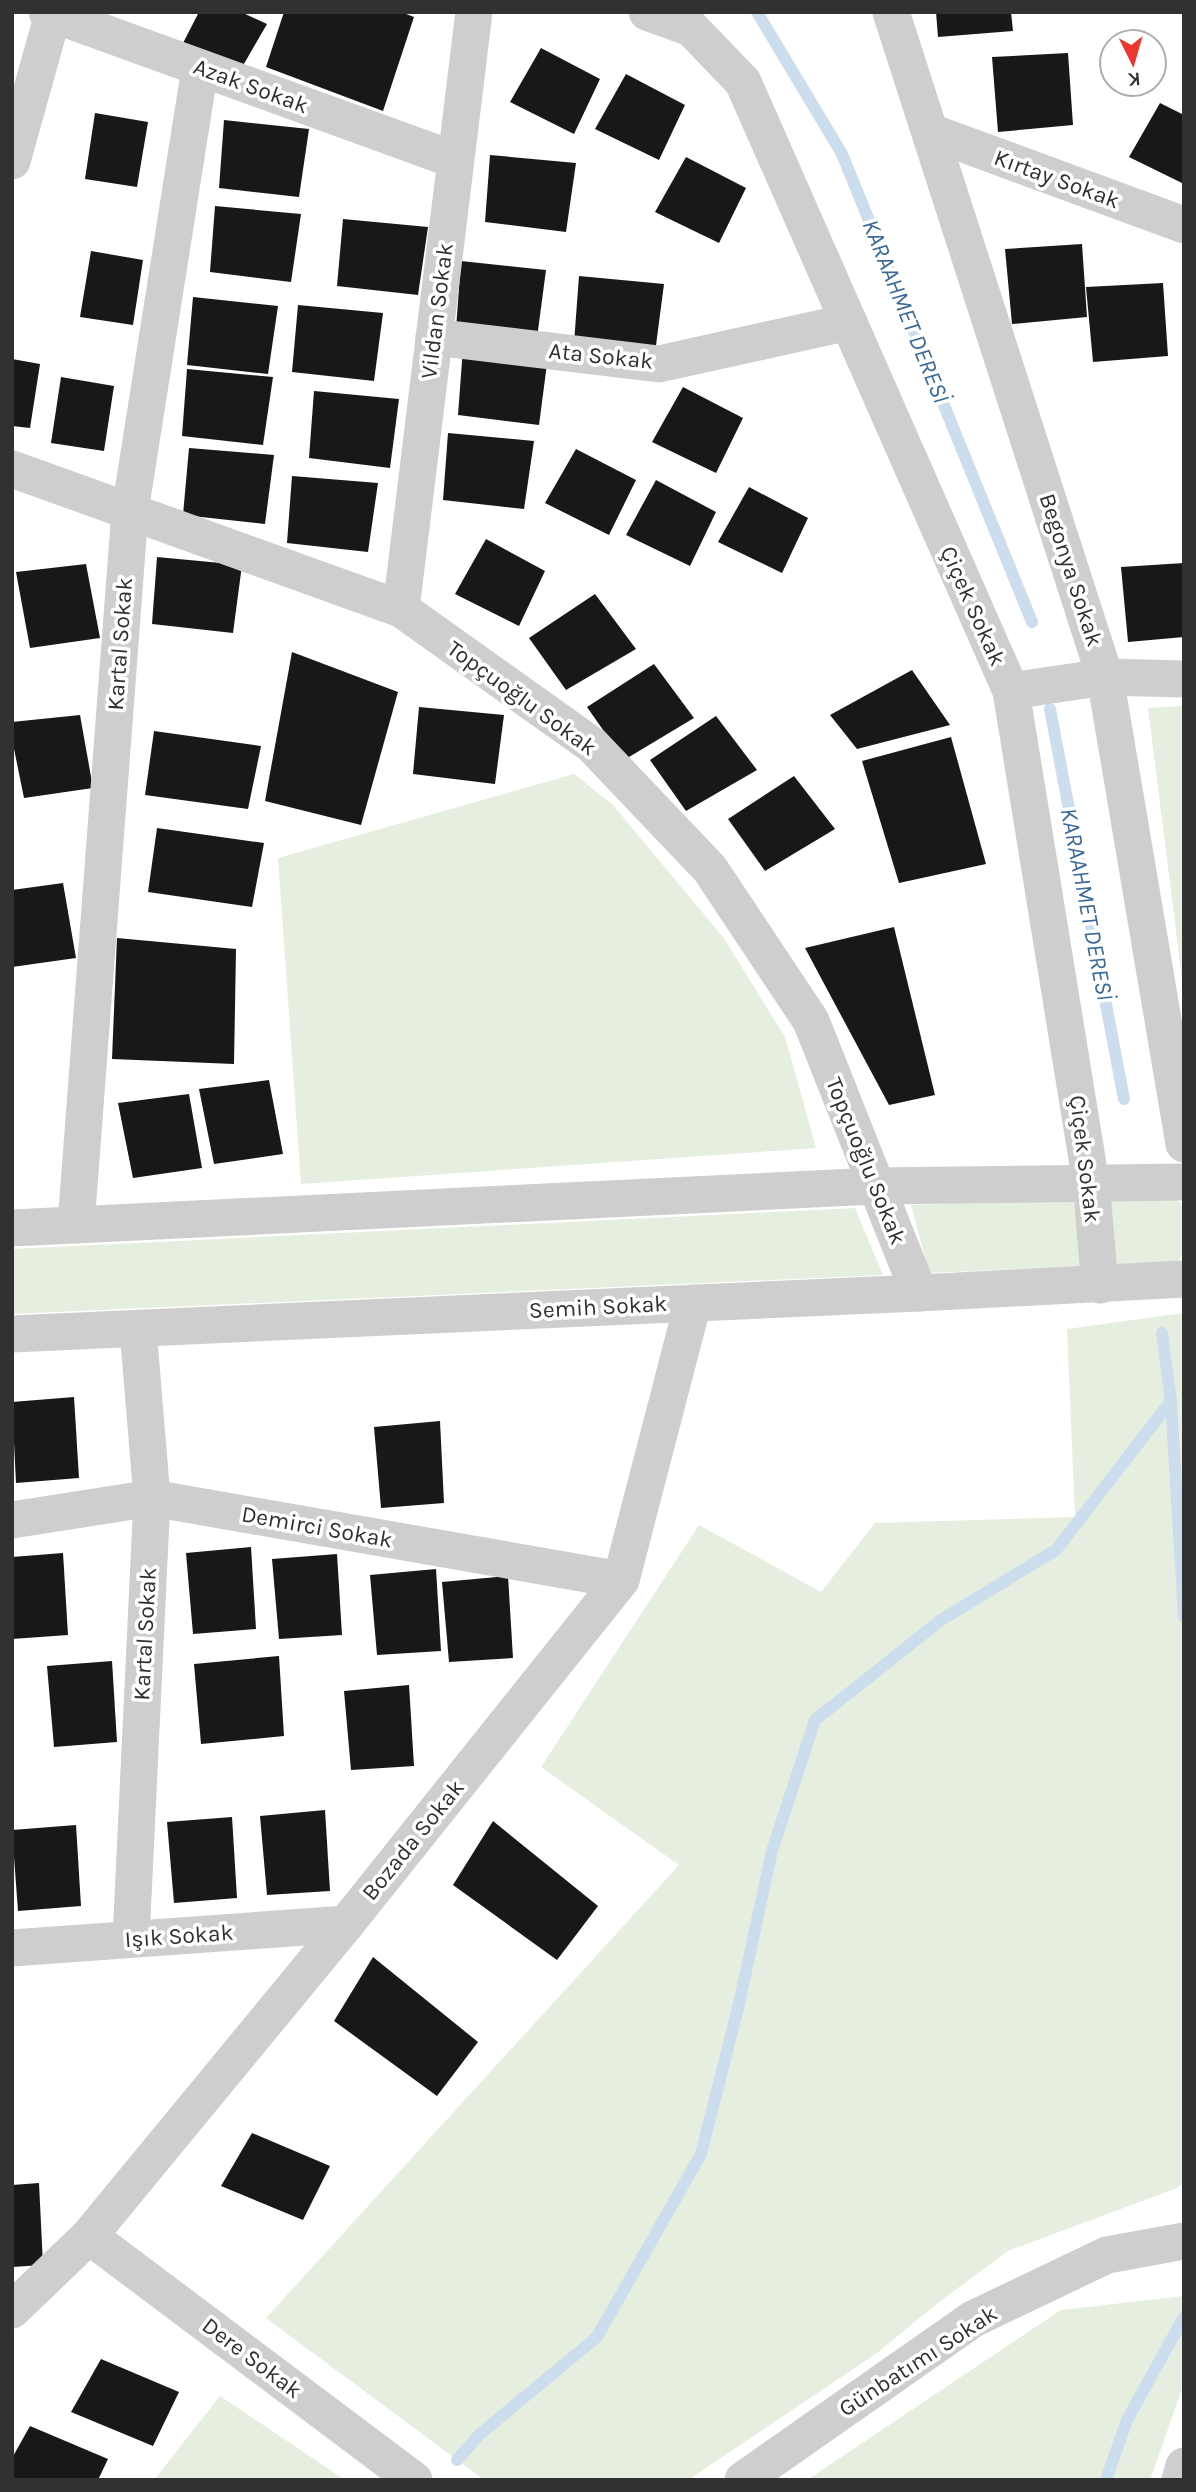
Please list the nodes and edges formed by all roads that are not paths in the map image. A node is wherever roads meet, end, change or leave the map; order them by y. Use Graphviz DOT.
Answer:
graph roads {
  1 [pos="474,12"];
  2 [pos="647,12"];
  3 [pos="891,12"];
  4 [pos="50,13"];
  5 [pos="200,68"];
  6 [pos="931,132"];
  7 [pos="13,154"];
  8 [pos="455,160"];
  9 [pos="1184,225"];
  10 [pos="849,322"];
  11 [pos="434,337"];
  12 [pos="12,470"];
  13 [pos="130,511"];
  14 [pos="401,609"];
  15 [pos="1105,677"];
  16 [pos="1184,679"];
  17 [pos="1011,691"];
  18 [pos="1184,1144"];
  19 [pos="1142,1182"];
  20 [pos="1184,1182"];
  21 [pos="1091,1183"];
  22 [pos="875,1186"];
  23 [pos="1184,1203"];
  24 [pos="76,1225"];
  25 [pos="12,1228"];
  26 [pos="1094,1232"];
  27 [pos="1184,1263"];
  28 [pos="1166,1280"];
  29 [pos="1100,1284"];
  30 [pos="919,1293"];
  31 [pos="693,1303"];
  32 [pos="138,1329"];
  33 [pos="12,1334"];
  34 [pos="152,1497"];
  35 [pos="12,1520"];
  36 [pos="621,1580"];
  37 [pos="346,1924"];
  38 [pos="131,1939"];
  39 [pos="12,1948"];
  40 [pos="89,2236"];
  41 [pos="1184,2241"];
  42 [pos="12,2310"];
  43 [pos="1184,2466"];
  44 [pos="414,2480"];
  45 [pos="743,2480"];
  46 [pos="1180,2480"];
  1 -- 8 [label="street, Vildan Sokak"];
  2 -- 10 [label="street, Çiçek Sokak"];
  3 -- 6 [label="street, Begonya Sokak"];
  4 -- 5 [label="street, Azak Sokak"];
  4 -- 7 [label="street"];
  5 -- 8 [label="street, Azak Sokak"];
  5 -- 13 [label="street, Kartal Sokak"];
  6 -- 9 [label="street, Kırtay Sokak"];
  6 -- 15 [label="street, Begonya Sokak"];
  8 -- 11 [label="street, Vildan Sokak"];
  10 -- 11 [label="street, Ata Sokak"];
  10 -- 17 [label="street, Çiçek Sokak"];
  11 -- 14 [label="street, Vildan Sokak"];
  12 -- 13 [label="street, Topçuoğlu Sokak"];
  13 -- 14 [label="street, Topçuoğlu Sokak"];
  13 -- 24 [label="street, Kartal Sokak"];
  14 -- 22 [label="street, Topçuoğlu Sokak"];
  15 -- 16 [label="street"];
  15 -- 17 [label="street"];
  15 -- 18 [label="street, Begonya Sokak"];
  17 -- 21 [label="street, Çiçek Sokak"];
  19 -- 20 [label="street"];
  19 -- 21 [label="street"];
  19 -- 23 [label="street"];
  19 -- 26 [label="street"];
  21 -- 22 [label="street"];
  21 -- 26 [label="street, Çiçek Sokak"];
  22 -- 24 [label="street"];
  22 -- 30 [label="street, Topçuoğlu Sokak"];
  24 -- 25 [label="street"];
  26 -- 28 [label="street"];
  26 -- 29 [label="street, Çiçek Sokak"];
  27 -- 28 [label="street"];
  28 -- 29 [label="street, Semih Sokak"];
  29 -- 30 [label="street, Semih Sokak"];
  30 -- 31 [label="street, Semih Sokak"];
  31 -- 32 [label="street, Semih Sokak"];
  31 -- 36 [label="street, Bozada Sokak"];
  32 -- 33 [label="street, Semih Sokak"];
  32 -- 34 [label="street, Kartal Sokak"];
  34 -- 35 [label="street, Demirci Sokak"];
  34 -- 36 [label="street, Demirci Sokak"];
  34 -- 38 [label="street, Kartal Sokak"];
  36 -- 37 [label="street, Bozada Sokak"];
  37 -- 38 [label="street, Işık Sokak"];
  37 -- 40 [label="street, Bozada Sokak"];
  38 -- 39 [label="street, Işık Sokak"];
  40 -- 42 [label="street, Bozada Sokak"];
  40 -- 44 [label="street, Dere Sokak"];
  41 -- 45 [label="street, Günbatımı Sokak"];
  43 -- 46 [label="street"];
}
